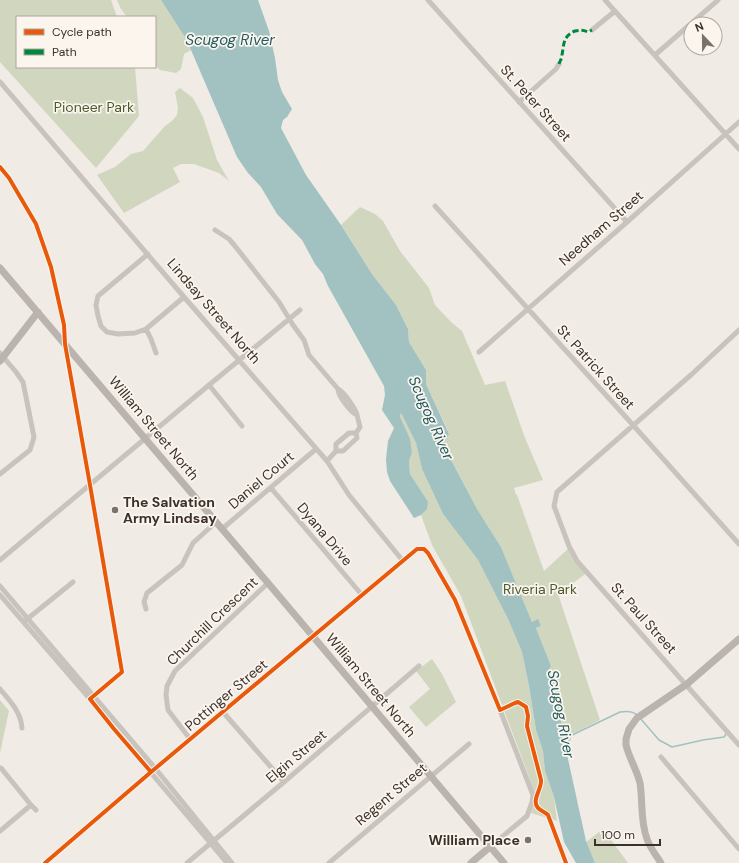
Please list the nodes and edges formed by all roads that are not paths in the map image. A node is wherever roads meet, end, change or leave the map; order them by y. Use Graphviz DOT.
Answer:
graph roads {
  1 [pos="428,0"];
  2 [pos="605,0"];
  3 [pos="718,0"];
  4 [pos="615,11"];
  5 [pos="592,30"];
  6 [pos="655,55"];
  7 [pos="559,64"];
  8 [pos="0,82"];
  9 [pos="519,102"];
  10 [pos="739,122"];
  11 [pos="726,134"];
  12 [pos="739,149"];
  13 [pos="435,206"];
  14 [pos="627,222"];
  15 [pos="215,230"];
  16 [pos="148,254"];
  17 [pos="0,268"];
  18 [pos="184,297"];
  19 [pos="527,309"];
  20 [pos="300,310"];
  21 [pos="38,312"];
  22 [pos="290,319"];
  23 [pos="146,329"];
  24 [pos="739,330"];
  25 [pos="479,352"];
  26 [pos="156,353"];
  27 [pos="1,357"];
  28 [pos="239,360"];
  29 [pos="208,385"];
  30 [pos="634,425"];
  31 [pos="242,426"];
  32 [pos="356,433"];
  33 [pos="145,438"];
  34 [pos="316,449"];
  35 [pos="336,451"];
  36 [pos="327,461"];
  37 [pos="0,474"];
  38 [pos="271,488"];
  39 [pos="216,522"];
  40 [pos="222,529"];
  41 [pos="739,544"];
  42 [pos="0,560"];
  43 [pos="403,560"];
  44 [pos="73,582"];
  45 [pos="268,583"];
  46 [pos="0,586"];
  47 [pos="0,595"];
  48 [pos="362,595"];
  49 [pos="146,609"];
  50 [pos="26,620"];
  51 [pos="313,636"];
  52 [pos="739,639"];
  53 [pos="419,666"];
  54 [pos="687,684"];
  55 [pos="0,689"];
  56 [pos="372,706"];
  57 [pos="223,712"];
  58 [pos="22,728"];
  59 [pos="190,739"];
  60 [pos="469,744"];
  61 [pos="739,744"];
  62 [pos="661,757"];
  63 [pos="0,768"];
  64 [pos="153,770"];
  65 [pos="431,776"];
  66 [pos="284,782"];
  67 [pos="30,805"];
  68 [pos="36,810"];
  69 [pos="0,831"];
  70 [pos="212,842"];
  71 [pos="491,846"];
  72 [pos="739,849"];
  73 [pos="45,863"];
  74 [pos="187,863"];
  75 [pos="227,863"];
  76 [pos="232,863"];
  77 [pos="329,863"];
  78 [pos="471,863"];
  79 [pos="504,863"];
  80 [pos="661,863"];
  1 -- 9 [label="street, St. Peter Street"];
  2 -- 4 [label="street"];
  3 -- 6 [label="street"];
  4 -- 5 [label="street"];
  4 -- 6 [label="street"];
  6 -- 11 [label="street"];
  7 -- 9 [label="street"];
  8 -- 16 [label="street, Lindsay Street North"];
  9 -- 14 [label="street, St. Peter Street"];
  10 -- 11 [label="street, Needham Street"];
  11 -- 12 [label="street"];
  11 -- 14 [label="street, Needham Street"];
  13 -- 19 [label="street, St. Patrick Street"];
  14 -- 19 [label="street, Needham Street"];
  15 -- 22 [label="street"];
  16 -- 18 [label="street, Lindsay Street North"];
  16 -- 23 [label="street"];
  17 -- 21 [label="street, William Street North"];
  18 -- 23 [label="street"];
  18 -- 28 [label="street, Lindsay Street North"];
  19 -- 25 [label="street, Needham Street"];
  19 -- 30 [label="street, St. Patrick Street"];
  20 -- 22 [label="street"];
  21 -- 27 [label="street"];
  21 -- 33 [label="street, William Street North"];
  22 -- 28 [label="street"];
  22 -- 32 [label="street"];
  23 -- 26 [label="street"];
  24 -- 30 [label="street"];
  27 -- 37 [label="street"];
  28 -- 29 [label="street"];
  28 -- 34 [label="street, Lindsay Street North"];
  29 -- 31 [label="street"];
  29 -- 33 [label="street"];
  30 -- 41 [label="street, St. Patrick Street"];
  30 -- 54 [label="street, St. Paul Street"];
  32 -- 35 [label="street"];
  32 -- 35 [label="street"];
  33 -- 39 [label="street, William Street North"];
  33 -- 42 [label="street"];
  34 -- 36 [label="street, Lindsay Street North"];
  34 -- 38 [label="street, Daniel Court"];
  35 -- 36 [label="street"];
  36 -- 43 [label="street, Lindsay Street North"];
  38 -- 40 [label="street, Daniel Court"];
  38 -- 48 [label="street, Dyana Drive"];
  39 -- 40 [label="street, William Street North"];
  39 -- 49 [label="street"];
  40 -- 45 [label="street, William Street North"];
  43 -- 48 [label="street, Pottinger Street"];
  43 -- 71 [label="street, Pottinger Street"];
  44 -- 50 [label="street"];
  45 -- 51 [label="street, William Street North"];
  45 -- 59 [label="street, Churchill Crescent"];
  46 -- 50 [label="street"];
  47 -- 50 [label="street"];
  48 -- 51 [label="street, Pottinger Street"];
  50 -- 64 [label="street"];
  51 -- 56 [label="street, William Street North"];
  51 -- 57 [label="street, Pottinger Street"];
  52 -- 54 [label="street"];
  53 -- 56 [label="street, Elgin Street"];
  54 -- 61 [label="street, St. Paul Street"];
  54 -- 80 [label="street"];
  55 -- 58 [label="street"];
  56 -- 65 [label="street, William Street North"];
  56 -- 66 [label="street, Elgin Street"];
  57 -- 59 [label="street, Pottinger Street"];
  57 -- 66 [label="street"];
  59 -- 64 [label="street, Pottinger Street"];
  60 -- 65 [label="street, Regent Street"];
  62 -- 72 [label="street"];
  63 -- 67 [label="street"];
  64 -- 70 [label="street"];
  64 -- 73 [label="street, Pottinger Street"];
  65 -- 71 [label="street, William Street North"];
  65 -- 77 [label="street, Regent Street"];
  66 -- 70 [label="street, Elgin Street"];
  67 -- 68 [label="street"];
  67 -- 69 [label="street"];
  70 -- 74 [label="street, Elgin Street"];
  70 -- 75 [label="street"];
  70 -- 76 [label="street"];
  71 -- 78 [label="street"];
  71 -- 79 [label="street, William Street North"];
}
